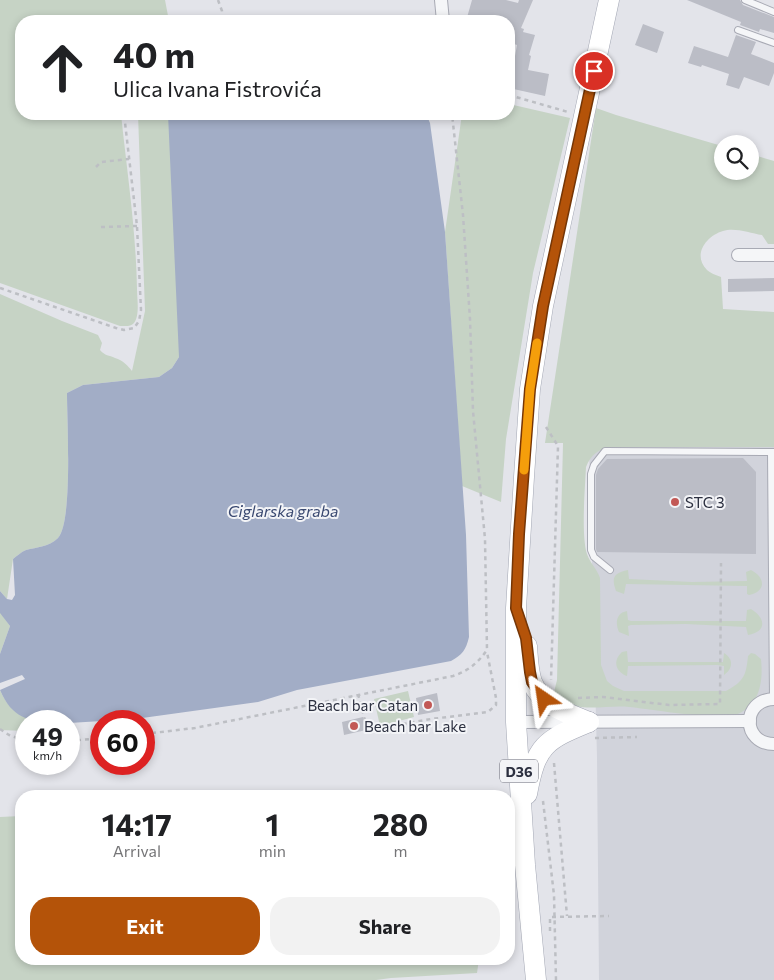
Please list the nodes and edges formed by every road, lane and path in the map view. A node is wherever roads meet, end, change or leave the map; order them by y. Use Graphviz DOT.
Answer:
graph roads {
  1 [pos="219,0"];
  2 [pos="441,0"];
  3 [pos="609,0"];
  4 [pos="745,0"];
  5 [pos="774,12"];
  6 [pos="222,15"];
  7 [pos="442,15"];
  8 [pos="738,30"];
  9 [pos="774,43"];
  10 [pos="515,97"];
  11 [pos="572,113"];
  12 [pos="125,120"];
  13 [pos="453,120"];
  14 [pos="129,159"];
  15 [pos="96,167"];
  16 [pos="137,226"];
  17 [pos="101,227"];
  18 [pos="738,254"];
  19 [pos="774,255"];
  20 [pos="0,288"];
  21 [pos="546,425"];
  22 [pos="773,452"];
  23 [pos="721,563"];
  24 [pos="610,570"];
  25 [pos="516,608"];
  26 [pos="487,650"];
  27 [pos="358,694"];
  28 [pos="576,698"];
  29 [pos="544,699"];
  30 [pos="774,699"];
  31 [pos="750,721"];
  32 [pos="516,722"];
  33 [pos="0,729"];
  34 [pos="591,730"];
  35 [pos="155,733"];
  36 [pos="642,736"];
  37 [pos="15,737"];
  38 [pos="774,744"];
  39 [pos="554,754"];
  40 [pos="543,794"];
  41 [pos="523,821"];
  42 [pos="567,916"];
  43 [pos="609,916"];
  44 [pos="554,917"];
  45 [pos="536,980"];
  46 [pos="556,980"];
  1 -- 6 [label="path"];
  2 -- 7 [label="street"];
  3 -- 25 [label="main road, D36"];
  4 -- 5 [label="lane"];
  8 -- 9 [label="lane"];
  10 -- 11 [label="path"];
  12 -- 14 [label="path"];
  13 -- 26 [label="path"];
  14 -- 15 [label="path"];
  14 -- 16 [label="path"];
  16 -- 17 [label="path"];
  16 -- 20 [label="path"];
  18 -- 19 [label="street"];
  21 -- 29 [label="path"];
  22 -- 24 [label="lane"];
  22 -- 30 [label="lane"];
  23 -- 28 [label="path"];
  25 -- 29 [label="main road"];
  25 -- 32 [label="main road, D36"];
  26 -- 27 [label="path"];
  26 -- 27 [label="path"];
  27 -- 35 [label="path"];
  29 -- 34 [label="main road"];
  30 -- 31 [label="street"];
  31 -- 34 [label="street"];
  31 -- 38 [label="street"];
  32 -- 34 [label="street"];
  32 -- 41 [label="main road, D36"];
  33 -- 37 [label="path"];
  34 -- 36 [label="path"];
  34 -- 41 [label="main road"];
  39 -- 42 [label="path"];
  40 -- 44 [label="path"];
  41 -- 45 [label="main road, D36"];
  42 -- 43 [label="path"];
  42 -- 44 [label="path"];
  44 -- 46 [label="path"];
}
